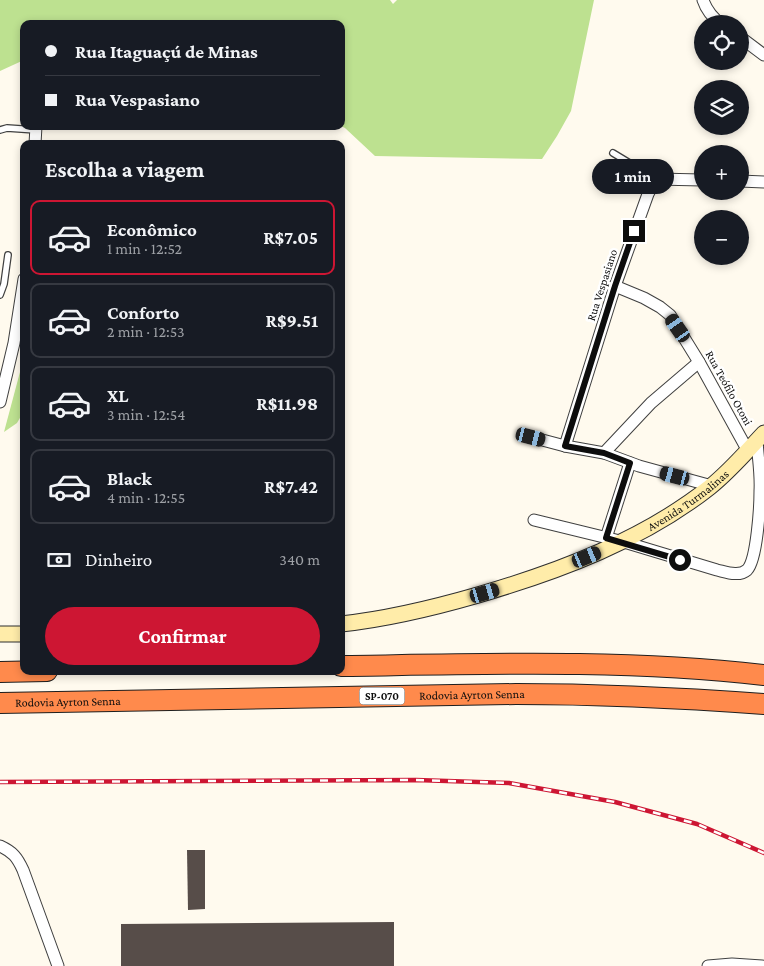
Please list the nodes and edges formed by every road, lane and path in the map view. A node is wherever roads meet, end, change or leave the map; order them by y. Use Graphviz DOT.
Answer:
graph roads {
  1 [pos="702,0"];
  2 [pos="712,15"];
  3 [pos="749,44"];
  4 [pos="764,55"];
  5 [pos="20,128"];
  6 [pos="0,130"];
  7 [pos="613,153"];
  8 [pos="656,179"];
  9 [pos="694,180"];
  10 [pos="749,181"];
  11 [pos="764,182"];
  12 [pos="8,255"];
  13 [pos="615,286"];
  14 [pos="0,295"];
  15 [pos="20,305"];
  16 [pos="699,362"];
  17 [pos="0,402"];
  18 [pos="531,437"];
  19 [pos="756,441"];
  20 [pos="565,446"];
  21 [pos="604,453"];
  22 [pos="630,463"];
  23 [pos="712,486"];
  24 [pos="534,520"];
  25 [pos="606,538"];
  26 [pos="624,542"];
  27 [pos="345,624"];
  28 [pos="0,634"];
  29 [pos="20,634"];
  30 [pos="345,666"];
  31 [pos="0,672"];
  32 [pos="20,672"];
  33 [pos="764,674"];
  34 [pos="0,703"];
  35 [pos="764,704"];
  36 [pos="0,846"];
  37 [pos="58,966"];
  38 [pos="708,966"];
  39 [pos="762,966"];
  1 -- 2 [label="street"];
  3 -- 4 [label="street"];
  5 -- 6 [label="lane"];
  7 -- 8 [label="lane"];
  8 -- 9 [label="street"];
  8 -- 13 [label="street, Rua Vespasiano"];
  10 -- 11 [label="street"];
  12 -- 14 [label="lane"];
  13 -- 16 [label="street, Rua Teófilo Otoni"];
  13 -- 20 [label="street, Rua Vespasiano"];
  15 -- 17 [label="street"];
  16 -- 19 [label="street, Rua Teófilo Otoni"];
  16 -- 21 [label="street"];
  18 -- 20 [label="street"];
  19 -- 23 [label="street, Avenida Turmalinas"];
  19 -- 26 [label="street"];
  20 -- 21 [label="street"];
  21 -- 22 [label="street"];
  22 -- 23 [label="street"];
  22 -- 25 [label="street"];
  23 -- 26 [label="street, Avenida Turmalinas"];
  24 -- 25 [label="street"];
  25 -- 26 [label="street"];
  26 -- 27 [label="street, Avenida Turmalinas"];
  28 -- 29 [label="street"];
  30 -- 33 [label="highway"];
  31 -- 32 [label="highway"];
  34 -- 35 [label="highway, Rodovia Ayrton Senna / SP-070"];
  36 -- 37 [label="street"];
  38 -- 39 [label="street"];
}
